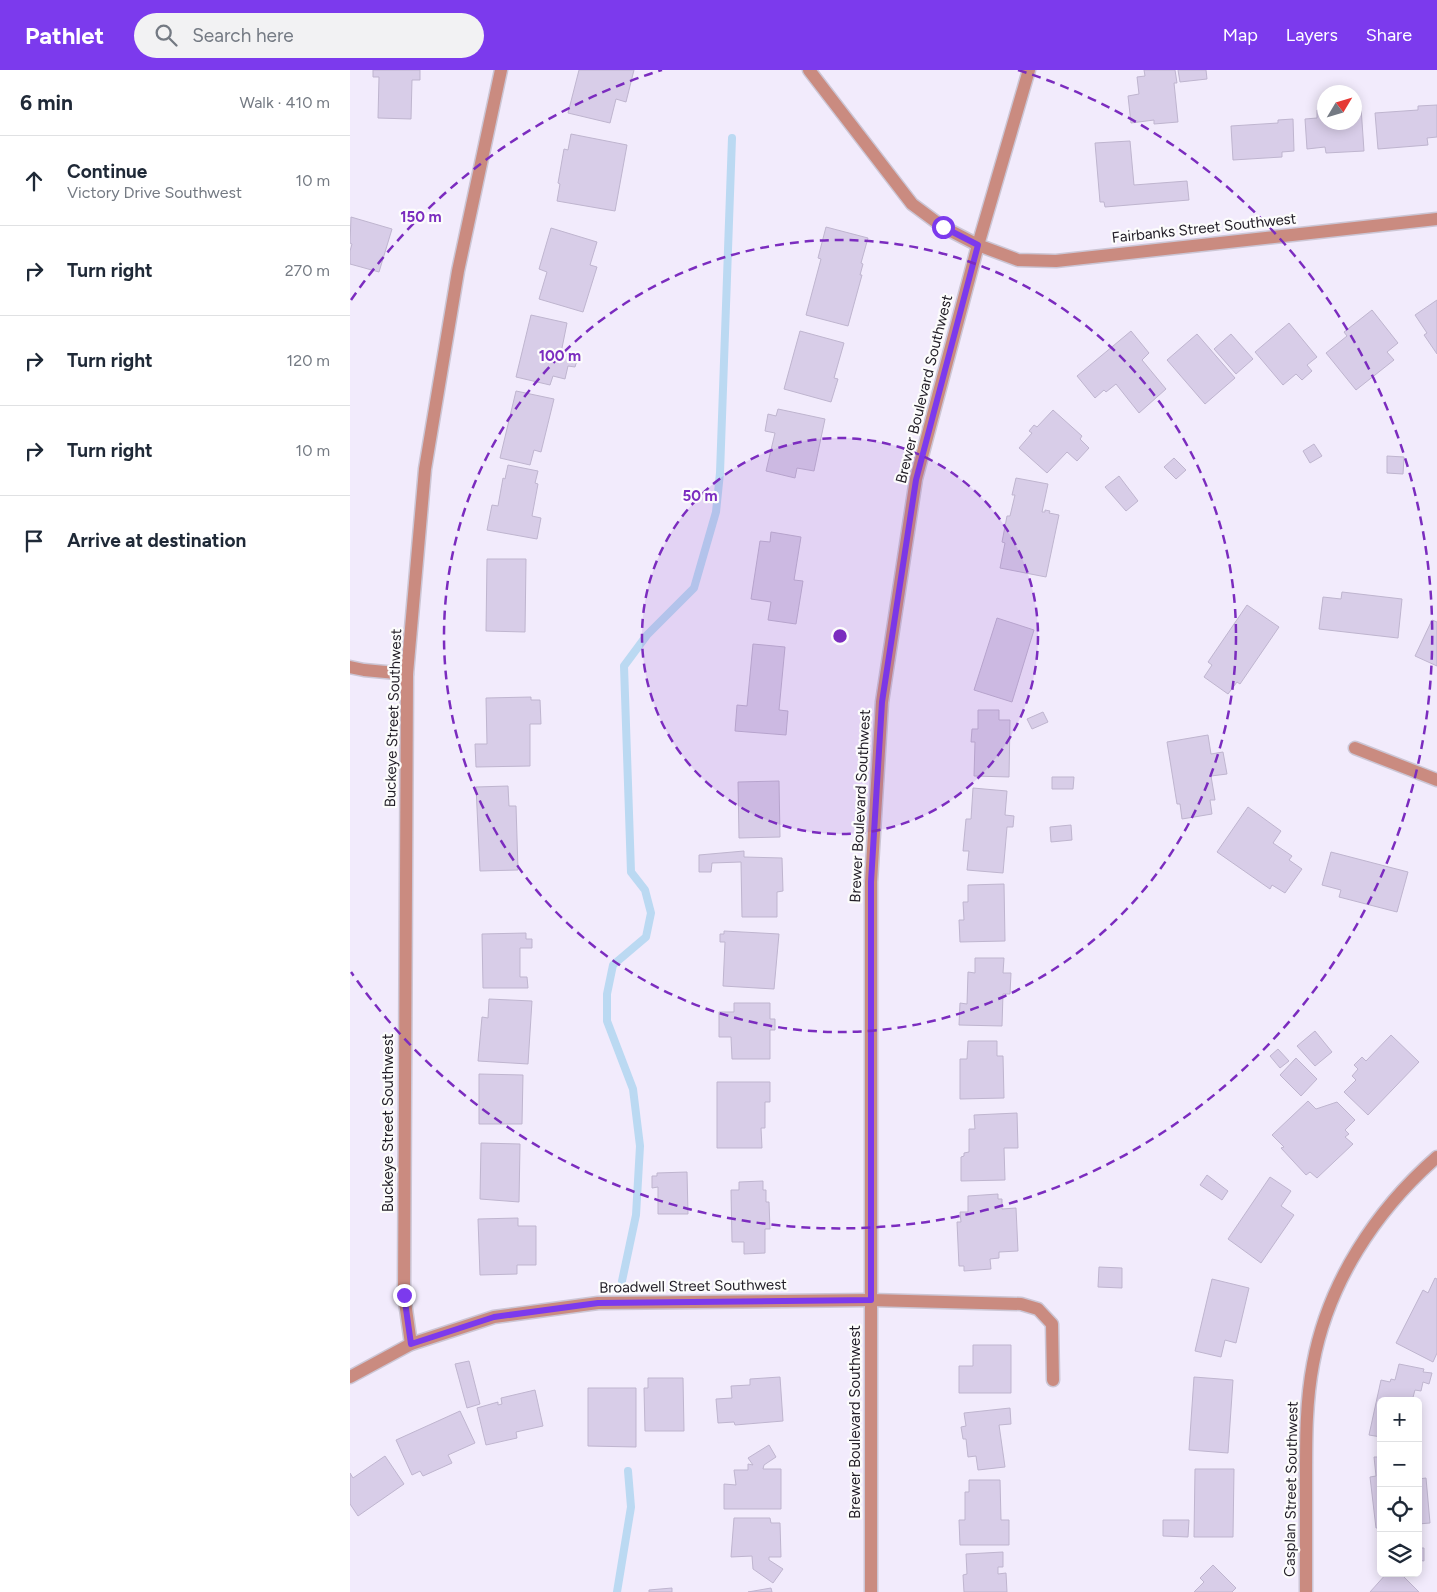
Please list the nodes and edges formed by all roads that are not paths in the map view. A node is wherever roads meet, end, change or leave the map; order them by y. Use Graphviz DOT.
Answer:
graph roads {
  1 [pos="501,70"];
  2 [pos="809,70"];
  3 [pos="1029,70"];
  4 [pos="1437,219"];
  5 [pos="978,245"];
  6 [pos="350,666"];
  7 [pos="407,674"];
  8 [pos="1355,748"];
  9 [pos="1437,780"];
  10 [pos="1437,1157"];
  11 [pos="871,1300"];
  12 [pos="411,1344"];
  13 [pos="350,1377"];
  14 [pos="1053,1380"];
  15 [pos="871,1592"];
  16 [pos="1306,1592"];
  1 -- 7 [label="street, Buckeye Street Southwest"];
  2 -- 5 [label="street, Fairbanks Street Southwest"];
  3 -- 5 [label="street, Brewer Boulevard Southwest"];
  4 -- 5 [label="street, Fairbanks Street Southwest"];
  5 -- 11 [label="street, Brewer Boulevard Southwest"];
  6 -- 7 [label="street"];
  7 -- 12 [label="street, Buckeye Street Southwest"];
  8 -- 9 [label="street"];
  10 -- 16 [label="street, Casplan Street Southwest"];
  11 -- 12 [label="street, Broadwell Street Southwest"];
  11 -- 14 [label="street, Broadwell Street Southwest"];
  11 -- 15 [label="street, Brewer Boulevard Southwest"];
  12 -- 13 [label="street, Broadwell Street Southwest"];
}
